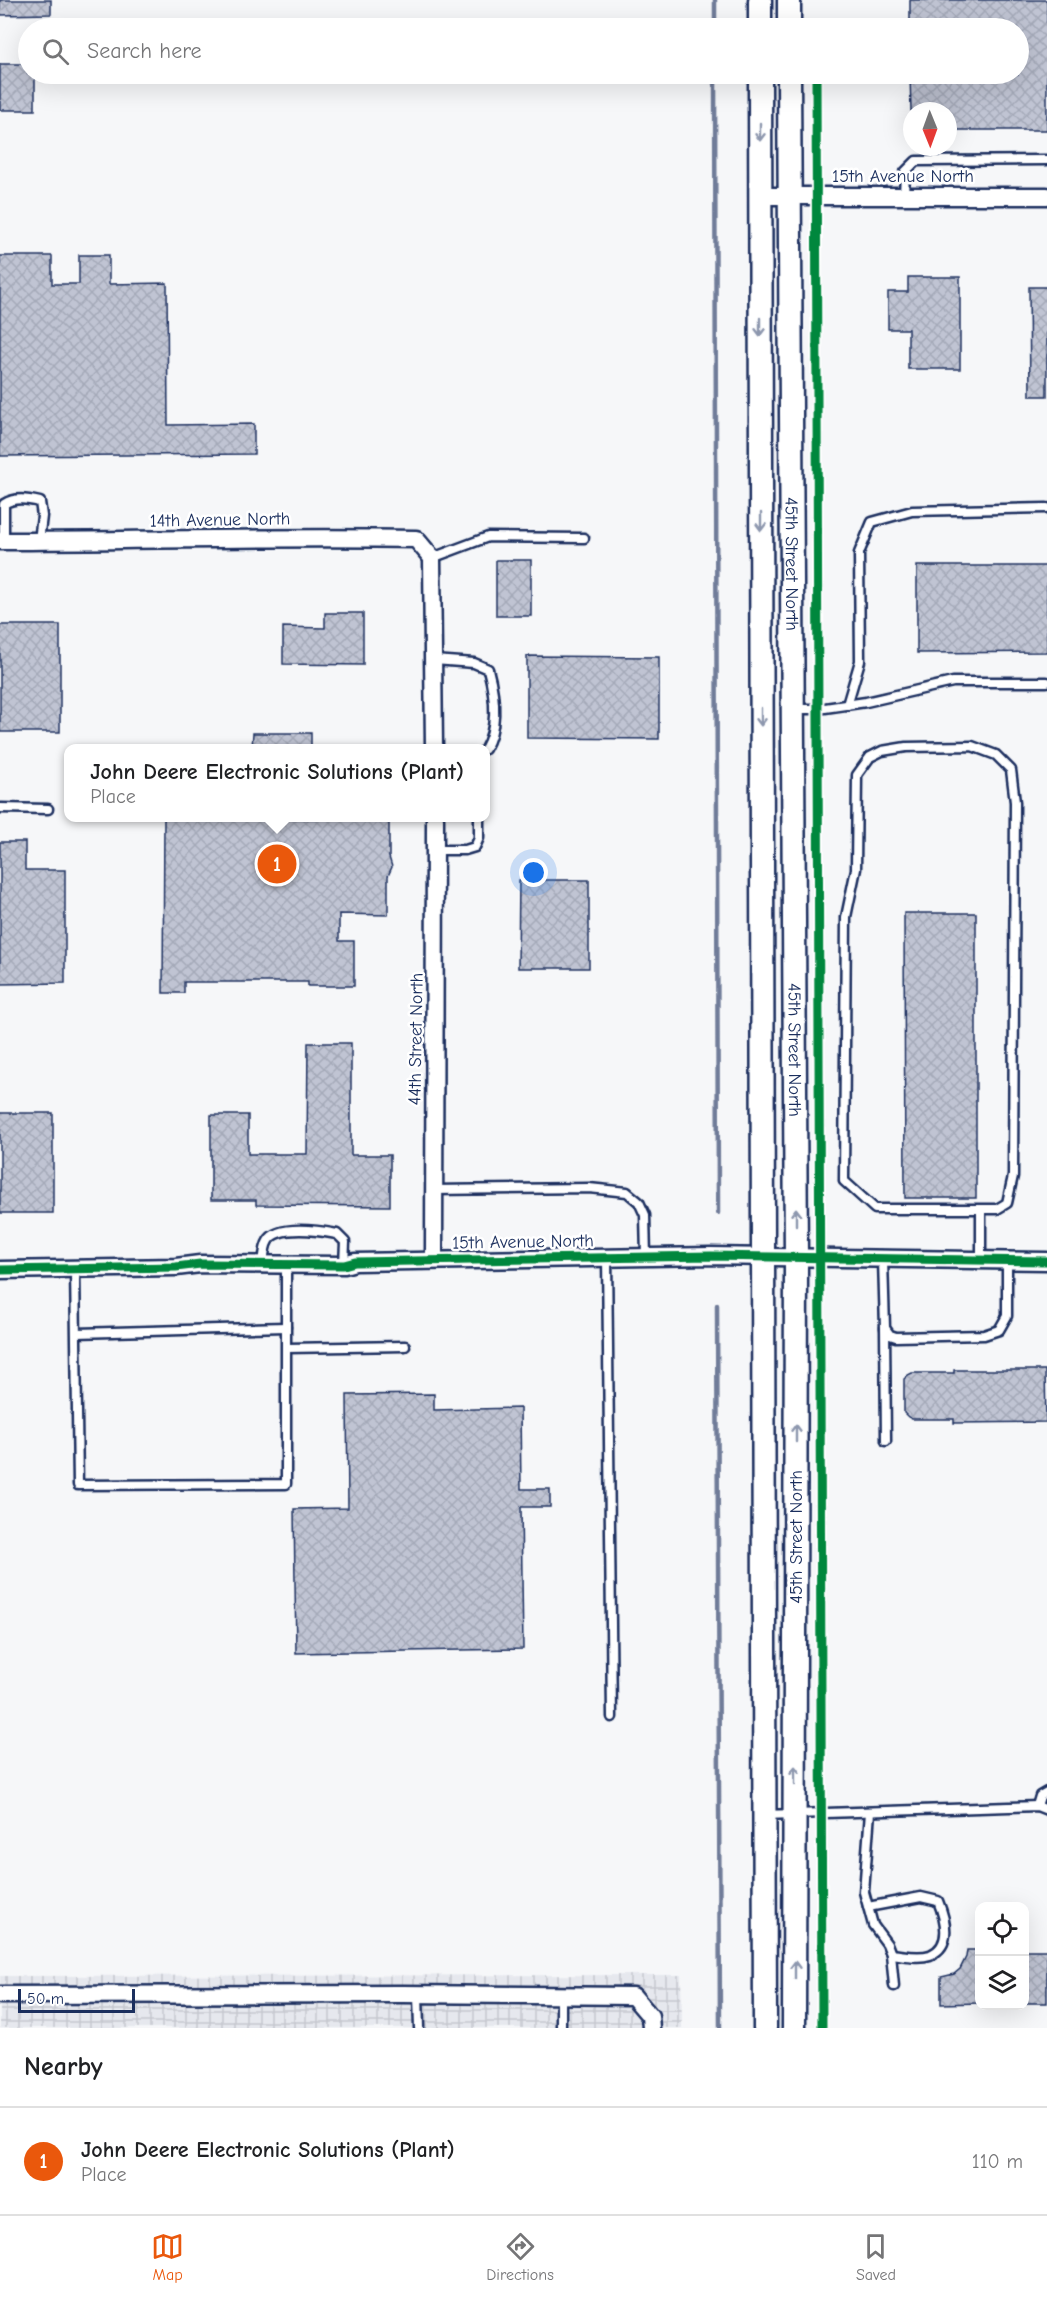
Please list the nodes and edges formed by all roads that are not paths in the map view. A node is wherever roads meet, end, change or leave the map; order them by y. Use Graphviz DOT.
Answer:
graph roads {
  1 [pos="760,0"];
  2 [pos="789,0"];
  3 [pos="760,18"];
  4 [pos="789,18"];
  5 [pos="760,84"];
  6 [pos="789,84"];
  7 [pos="1047,160"];
  8 [pos="760,196"];
  9 [pos="790,196"];
  10 [pos="904,196"];
  11 [pos="1047,196"];
  12 [pos="1047,508"];
  13 [pos="584,538"];
  14 [pos="2,541"];
  15 [pos="39,541"];
  16 [pos="432,558"];
  17 [pos="434,660"];
  18 [pos="1047,682"];
  19 [pos="847,705"];
  20 [pos="794,709"];
  21 [pos="435,744"];
  22 [pos="489,744"];
  23 [pos="0,808"];
  24 [pos="48,809"];
  25 [pos="435,822"];
  26 [pos="479,822"];
  27 [pos="436,850"];
  28 [pos="432,1190"];
  29 [pos="981,1209"];
  30 [pos="607,1256"];
  31 [pos="646,1257"];
  32 [pos="763,1258"];
  33 [pos="796,1259"];
  34 [pos="434,1260"];
  35 [pos="883,1260"];
  36 [pos="981,1261"];
  37 [pos="1007,1261"];
  38 [pos="1047,1261"];
  39 [pos="286,1264"];
  40 [pos="263,1265"];
  41 [pos="344,1266"];
  42 [pos="75,1268"];
  43 [pos="0,1270"];
  44 [pos="286,1327"];
  45 [pos="885,1328"];
  46 [pos="77,1333"];
  47 [pos="405,1346"];
  48 [pos="287,1348"];
  49 [pos="886,1441"];
  50 [pos="612,1717"];
  51 [pos="1047,1792"];
  52 [pos="1037,1806"];
  53 [pos="1047,1810"];
  54 [pos="870,1812"];
  55 [pos="795,1814"];
  56 [pos="764,1815"];
  57 [pos="868,1906"];
  58 [pos="891,1953"];
  59 [pos="894,1986"];
  60 [pos="418,1994"];
  61 [pos="0,1995"];
  62 [pos="561,1996"];
  63 [pos="419,2028"];
  64 [pos="561,2028"];
  65 [pos="651,2028"];
  66 [pos="765,2028"];
  67 [pos="794,2028"];
  1 -- 3 [label="main road"];
  2 -- 4 [label="main road"];
  5 -- 8 [label="main road, 45th Street North, one-way"];
  6 -- 9 [label="main road, 45th Street North"];
  7 -- 10 [label="lane"];
  8 -- 9 [label="street, 15th Avenue North"];
  8 -- 32 [label="main road, 45th Street North, one-way"];
  9 -- 10 [label="street, 15th Avenue North"];
  9 -- 20 [label="main road, 45th Street North"];
  10 -- 11 [label="street, 15th Avenue North"];
  12 -- 19 [label="lane"];
  13 -- 16 [label="lane"];
  14 -- 15 [label="street, 14th Avenue North"];
  14 -- 15 [label="lane"];
  15 -- 16 [label="street, 14th Avenue North"];
  16 -- 17 [label="street"];
  17 -- 21 [label="street"];
  17 -- 22 [label="lane"];
  18 -- 19 [label="lane"];
  19 -- 20 [label="lane"];
  33 -- 20 [label="main road, 45th Street North, one-way"];
  23 -- 24 [label="lane"];
  25 -- 27 [label="street, 44th Street North"];
  26 -- 27 [label="lane"];
  27 -- 28 [label="street, 44th Street North"];
  28 -- 31 [label="lane"];
  28 -- 34 [label="street, 44th Street North"];
  29 -- 29 [label="lane"];
  29 -- 36 [label="lane"];
  30 -- 31 [label="street, 15th Avenue North"];
  30 -- 34 [label="street, 15th Avenue North"];
  30 -- 50 [label="lane"];
  31 -- 32 [label="street, 15th Avenue North"];
  32 -- 33 [label="street, 15th Avenue North"];
  32 -- 56 [label="main road, 45th Street North"];
  33 -- 35 [label="street, 15th Avenue North"];
  55 -- 33 [label="main road, 45th Street North, one-way"];
  34 -- 41 [label="street, 15th Avenue North"];
  35 -- 36 [label="street, 15th Avenue North"];
  35 -- 45 [label="lane"];
  36 -- 37 [label="street, 15th Avenue North"];
  37 -- 38 [label="street, 15th Avenue North"];
  37 -- 45 [label="lane"];
  39 -- 40 [label="street, 15th Avenue North"];
  39 -- 41 [label="street, 15th Avenue North"];
  39 -- 44 [label="lane"];
  40 -- 41 [label="lane"];
  40 -- 42 [label="street, 15th Avenue North"];
  42 -- 43 [label="street, 15th Avenue North"];
  42 -- 46 [label="lane"];
  44 -- 46 [label="lane"];
  44 -- 48 [label="lane"];
  45 -- 49 [label="lane"];
  46 -- 48 [label="lane"];
  47 -- 48 [label="lane"];
  51 -- 52 [label="lane"];
  52 -- 53 [label="lane"];
  52 -- 54 [label="lane"];
  54 -- 55 [label="lane"];
  54 -- 57 [label="lane"];
  55 -- 56 [label="lane"];
  67 -- 55 [label="main road, 45th Street North, one-way"];
  56 -- 66 [label="main road, 45th Street North"];
  57 -- 58 [label="lane"];
  57 -- 58 [label="lane"];
  58 -- 59 [label="lane"];
  60 -- 61 [label="street"];
  60 -- 62 [label="street"];
  60 -- 63 [label="lane"];
  62 -- 64 [label="lane"];
  62 -- 65 [label="street"];
}
